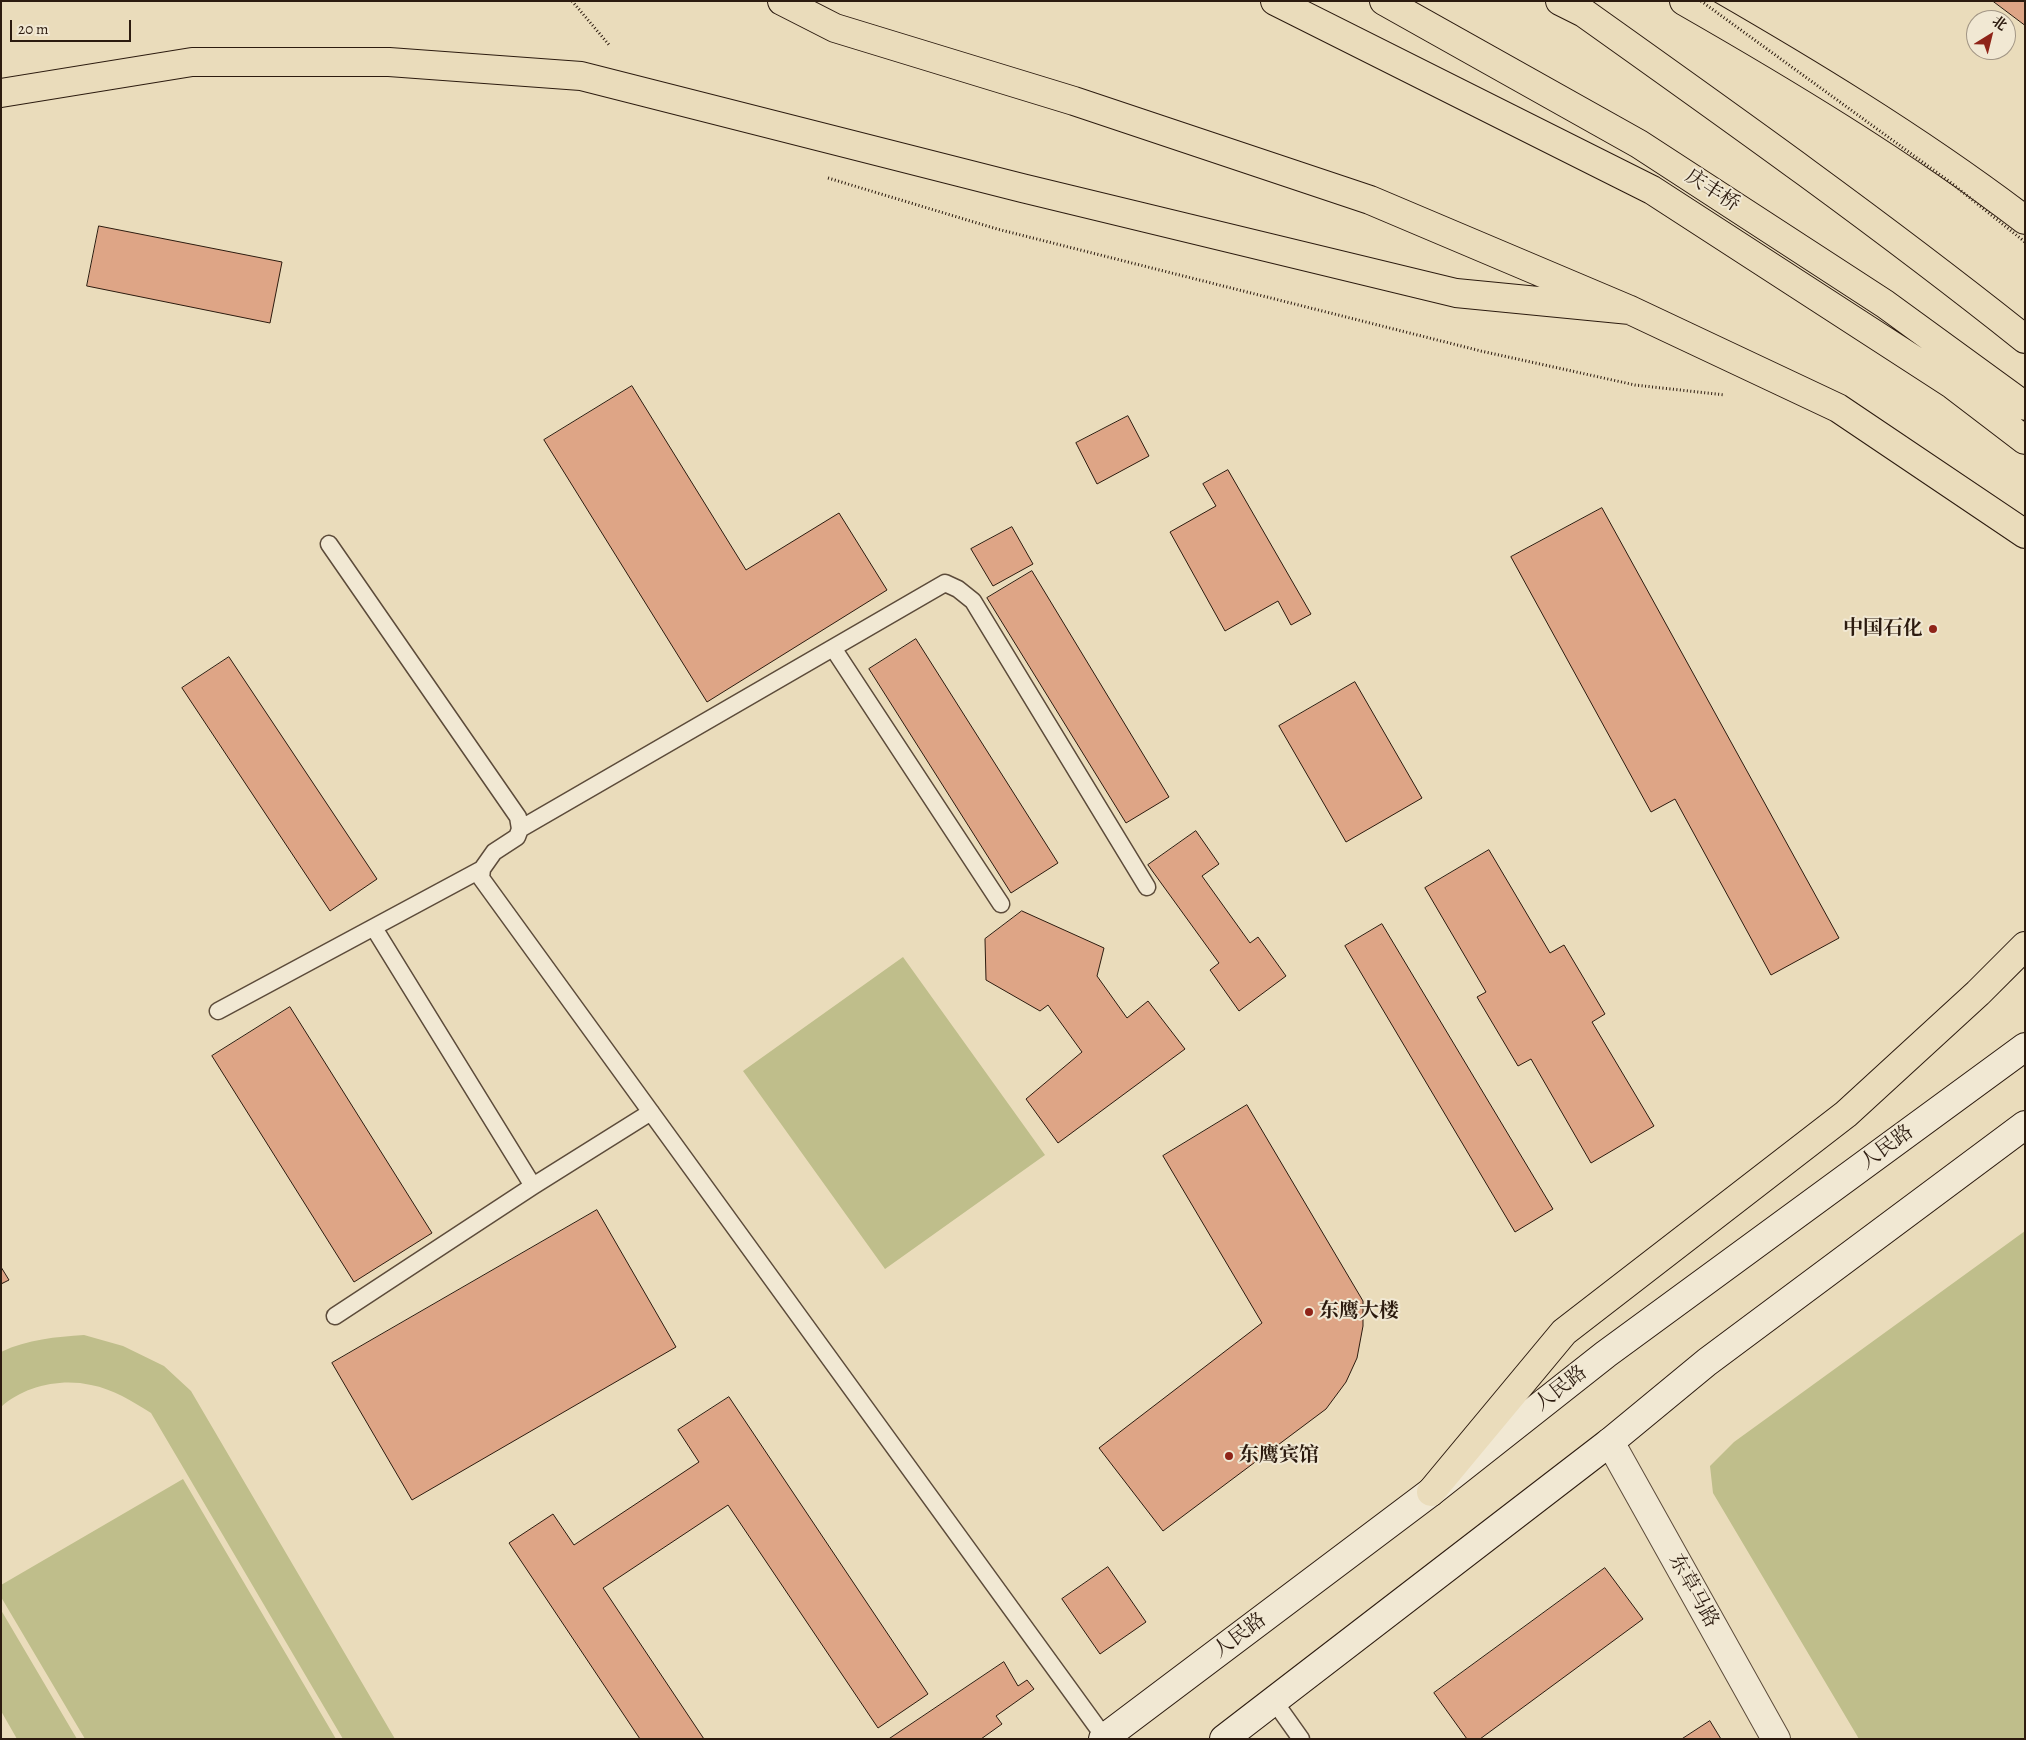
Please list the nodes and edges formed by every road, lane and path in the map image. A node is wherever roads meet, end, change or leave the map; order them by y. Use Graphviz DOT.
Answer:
graph roads {
  1 [pos="782,1"];
  2 [pos="1275,1"];
  3 [pos="1384,1"];
  4 [pos="1560,1"];
  5 [pos="1684,1"];
  6 [pos="1701,1"];
  7 [pos="1,94"];
  8 [pos="2025,220"];
  9 [pos="2025,242"];
  10 [pos="1630,310"];
  11 [pos="2025,339"];
  12 [pos="2025,406"];
  13 [pos="2025,440"];
  14 [pos="2025,534"];
  15 [pos="329,544"];
  16 [pos="833,648"];
  17 [pos="520,829"];
  18 [pos="482,869"];
  19 [pos="1147,887"];
  20 [pos="1001,904"];
  21 [pos="374,928"];
  22 [pos="2025,946"];
  23 [pos="218,1011"];
  24 [pos="2025,1047"];
  25 [pos="651,1112"];
  26 [pos="2025,1125"];
  27 [pos="533,1186"];
  28 [pos="335,1316"];
  29 [pos="1610,1442"];
  30 [pos="1431,1492"];
  31 [pos="1274,1701"];
  32 [pos="1104,1738"];
  33 [pos="1224,1739"];
  34 [pos="1301,1739"];
  35 [pos="1776,1739"];
  1 -- 10 [label="main road"];
  2 -- 13 [label="main road"];
  3 -- 12 [label="main road, 庆丰桥"];
  4 -- 11 [label="main road"];
  5 -- 8 [label="main road"];
  6 -- 9 [label="path, bridge"];
  7 -- 10 [label="main road"];
  10 -- 14 [label="main road"];
  15 -- 17 [label="lane"];
  16 -- 17 [label="lane"];
  16 -- 19 [label="lane"];
  16 -- 20 [label="lane"];
  17 -- 18 [label="lane"];
  18 -- 21 [label="lane"];
  18 -- 25 [label="lane"];
  21 -- 23 [label="lane"];
  21 -- 27 [label="lane"];
  22 -- 30 [label="main road"];
  24 -- 30 [label="main road, 人民路"];
  25 -- 27 [label="lane"];
  25 -- 32 [label="lane"];
  26 -- 29 [label="main road"];
  27 -- 28 [label="lane"];
  29 -- 31 [label="main road"];
  29 -- 35 [label="main road, 东草马路"];
  30 -- 32 [label="main road, 人民路"];
  31 -- 33 [label="main road"];
  31 -- 34 [label="lane"];
}
